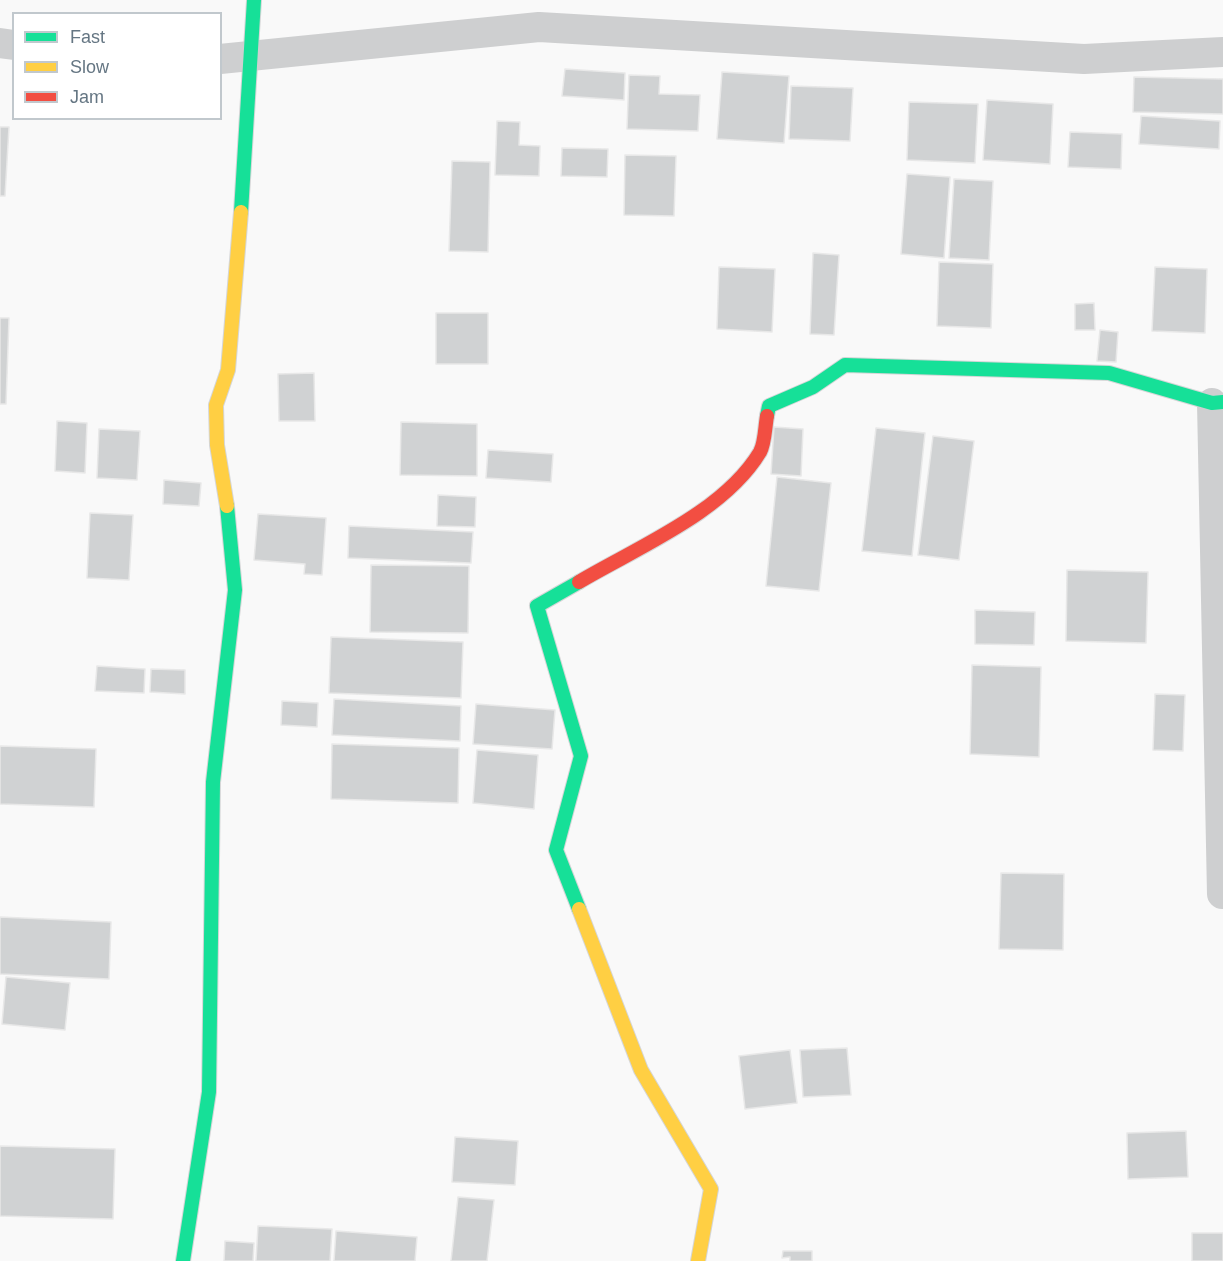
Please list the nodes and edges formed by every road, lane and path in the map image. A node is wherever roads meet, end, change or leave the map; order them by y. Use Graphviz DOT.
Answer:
graph roads {
  1 [pos="254,0"];
  2 [pos="1223,52"];
  3 [pos="251,57"];
  4 [pos="222,59"];
  5 [pos="1217,403"];
  6 [pos="1222,894"];
  7 [pos="183,1261"];
  8 [pos="698,1261"];
  1 -- 3 [label="street"];
  2 -- 3 [label="street"];
  3 -- 4 [label="street"];
  3 -- 7 [label="street"];
  5 -- 6 [label="street"];
  5 -- 8 [label="street"];
}
